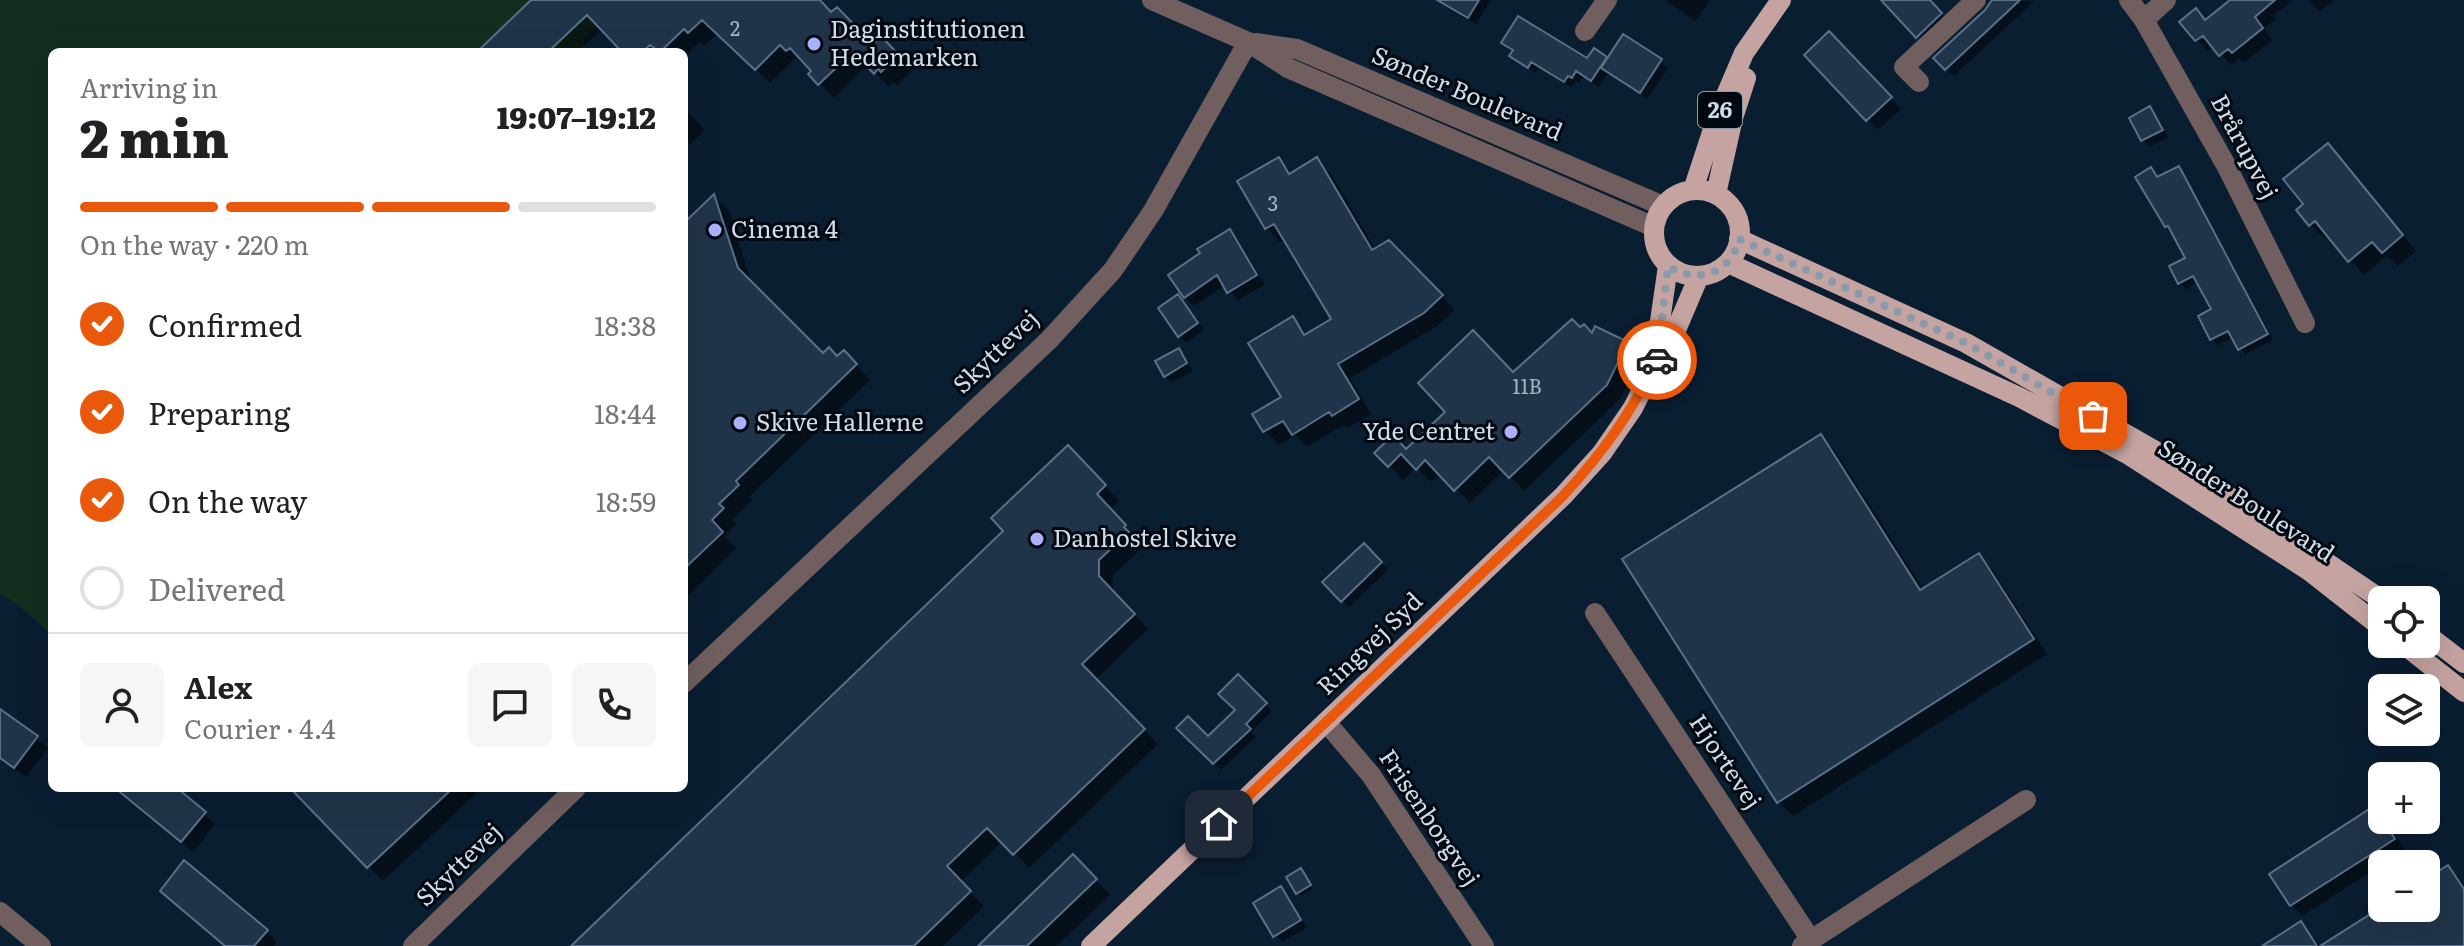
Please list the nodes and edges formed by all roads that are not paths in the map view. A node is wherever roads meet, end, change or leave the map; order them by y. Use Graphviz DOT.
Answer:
graph roads {
  1 [pos="1152,0"];
  2 [pos="1607,0"];
  3 [pos="1781,0"];
  4 [pos="1976,0"];
  5 [pos="2129,0"];
  6 [pos="2166,0"];
  7 [pos="2144,20"];
  8 [pos="1585,31"];
  9 [pos="1759,35"];
  10 [pos="1248,42"];
  11 [pos="1919,82"];
  12 [pos="1693,190"];
  13 [pos="1716,194"];
  14 [pos="1663,206"];
  15 [pos="1654,227"];
  16 [pos="1739,239"];
  17 [pos="1728,263"];
  18 [pos="1668,266"];
  19 [pos="1699,276"];
  20 [pos="2305,323"];
  21 [pos="1658,358"];
  22 [pos="2368,591"];
  23 [pos="1595,613"];
  24 [pos="2368,617"];
  25 [pos="2440,645"];
  26 [pos="2421,658"];
  27 [pos="2464,663"];
  28 [pos="688,679"];
  29 [pos="2464,692"];
  30 [pos="1326,722"];
  31 [pos="572,792"];
  32 [pos="2026,800"];
  33 [pos="0,912"];
  34 [pos="1807,943"];
  35 [pos="41,946"];
  36 [pos="413,946"];
  37 [pos="1091,946"];
  38 [pos="1484,946"];
  1 -- 10 [label="street, Sønder Boulevard"];
  2 -- 8 [label="street"];
  3 -- 9 [label="main road, 26"];
  4 -- 11 [label="street"];
  5 -- 7 [label="street, Brårupvej"];
  6 -- 7 [label="street"];
  7 -- 20 [label="street, Brårupvej"];
  9 -- 12 [label="main road, 26"];
  9 -- 13 [label="main road, 26"];
  10 -- 14 [label="street, Sønder Boulevard"];
  10 -- 15 [label="street, Sønder Boulevard"];
  10 -- 28 [label="street, Skyttevej"];
  12 -- 13 [label="main road"];
  12 -- 14 [label="main road"];
  13 -- 16 [label="main road"];
  14 -- 15 [label="main road"];
  15 -- 18 [label="main road"];
  16 -- 17 [label="main road"];
  16 -- 22 [label="main road, Sønder Boulevard"];
  17 -- 19 [label="main road"];
  17 -- 24 [label="main road, Sønder Boulevard"];
  18 -- 19 [label="main road"];
  18 -- 21 [label="main road, Ringvej Syd"];
  19 -- 21 [label="main road, Ringvej Syd"];
  21 -- 30 [label="main road, Ringvej Syd"];
  23 -- 34 [label="street, Hjortevej"];
  25 -- 27 [label="main road"];
  26 -- 29 [label="main road"];
  30 -- 37 [label="main road, Ringvej Syd"];
  30 -- 38 [label="street, Frisenborgvej"];
  31 -- 36 [label="street, Skyttevej"];
  32 -- 34 [label="street, Hjortevej"];
  33 -- 35 [label="street"];
}
